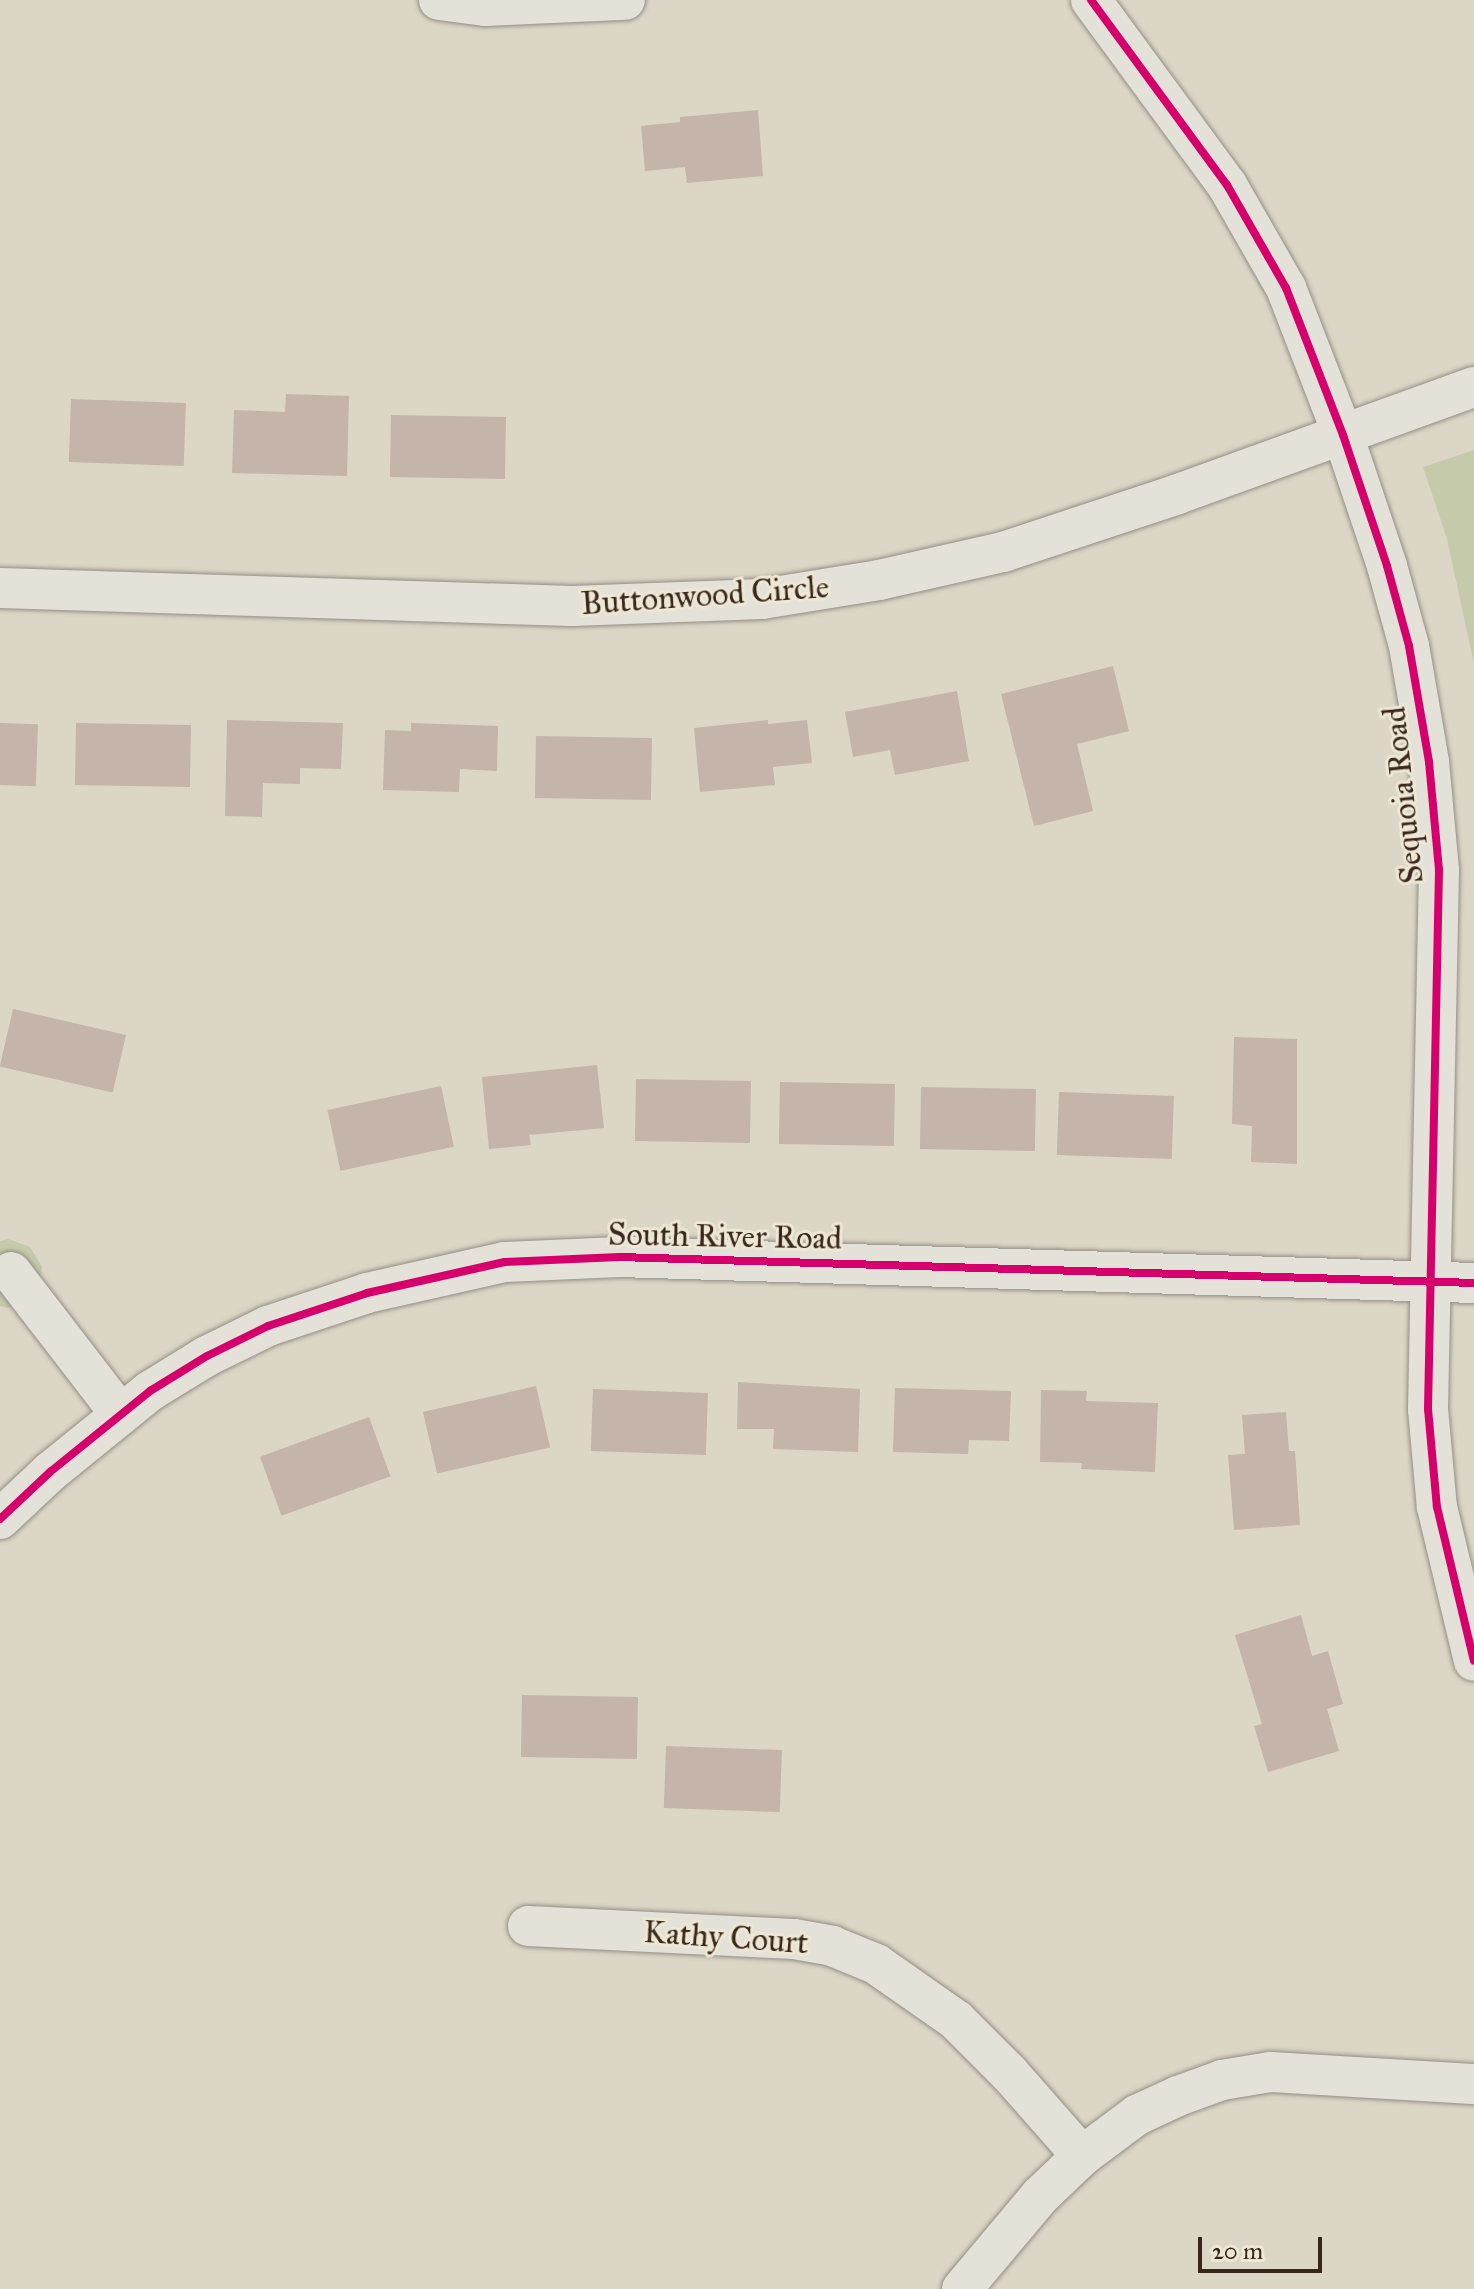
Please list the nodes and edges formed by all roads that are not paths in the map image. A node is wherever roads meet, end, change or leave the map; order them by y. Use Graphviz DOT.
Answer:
graph roads {
  1 [pos="439,0"];
  2 [pos="625,0"];
  3 [pos="1091,0"];
  4 [pos="1474,387"];
  5 [pos="1343,435"];
  6 [pos="0,588"];
  7 [pos="11,1272"];
  8 [pos="1430,1282"];
  9 [pos="1474,1283"];
  10 [pos="121,1415"];
  11 [pos="0,1519"];
  12 [pos="1474,1661"];
  13 [pos="528,1926"];
  14 [pos="1474,2084"];
  15 [pos="1082,2156"];
  16 [pos="962,2289"];
  1 -- 2 [label="street"];
  3 -- 5 [label="street, Sequoia Road"];
  4 -- 5 [label="street, Buttonwood Circle"];
  5 -- 6 [label="street, Buttonwood Circle"];
  5 -- 8 [label="street, Sequoia Road"];
  7 -- 10 [label="street"];
  8 -- 9 [label="street, South River Road"];
  8 -- 10 [label="street, South River Road"];
  8 -- 12 [label="street, Sequoia Road"];
  10 -- 11 [label="street, South River Road"];
  13 -- 15 [label="street, Kathy Court"];
  14 -- 15 [label="street"];
  15 -- 16 [label="street"];
}
